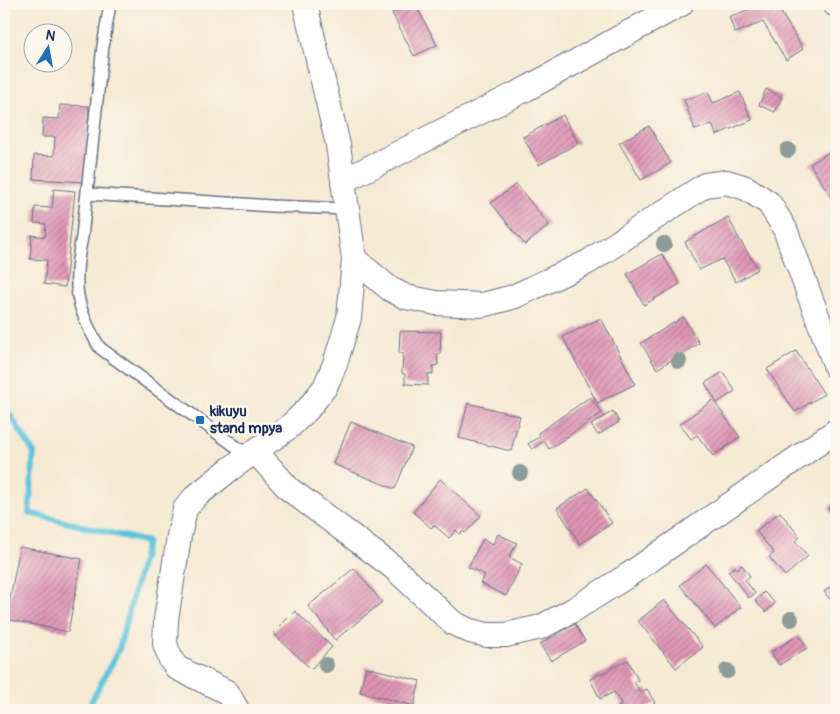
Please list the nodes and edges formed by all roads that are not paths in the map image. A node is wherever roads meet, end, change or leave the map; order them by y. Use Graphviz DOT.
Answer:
graph roads {
  1 [pos="110,4"];
  2 [pos="305,4"];
  3 [pos="681,4"];
  4 [pos="343,181"];
  5 [pos="88,194"];
  6 [pos="347,209"];
  7 [pos="354,259"];
  8 [pos="836,367"];
  9 [pos="836,431"];
  10 [pos="252,454"];
  11 [pos="238,710"];
  1 -- 5 [label="lane"];
  2 -- 4 [label="street"];
  3 -- 4 [label="street"];
  4 -- 6 [label="street"];
  5 -- 6 [label="lane"];
  5 -- 10 [label="lane"];
  6 -- 7 [label="street"];
  7 -- 8 [label="street"];
  7 -- 10 [label="street"];
  9 -- 10 [label="street"];
  10 -- 11 [label="street"];
}
